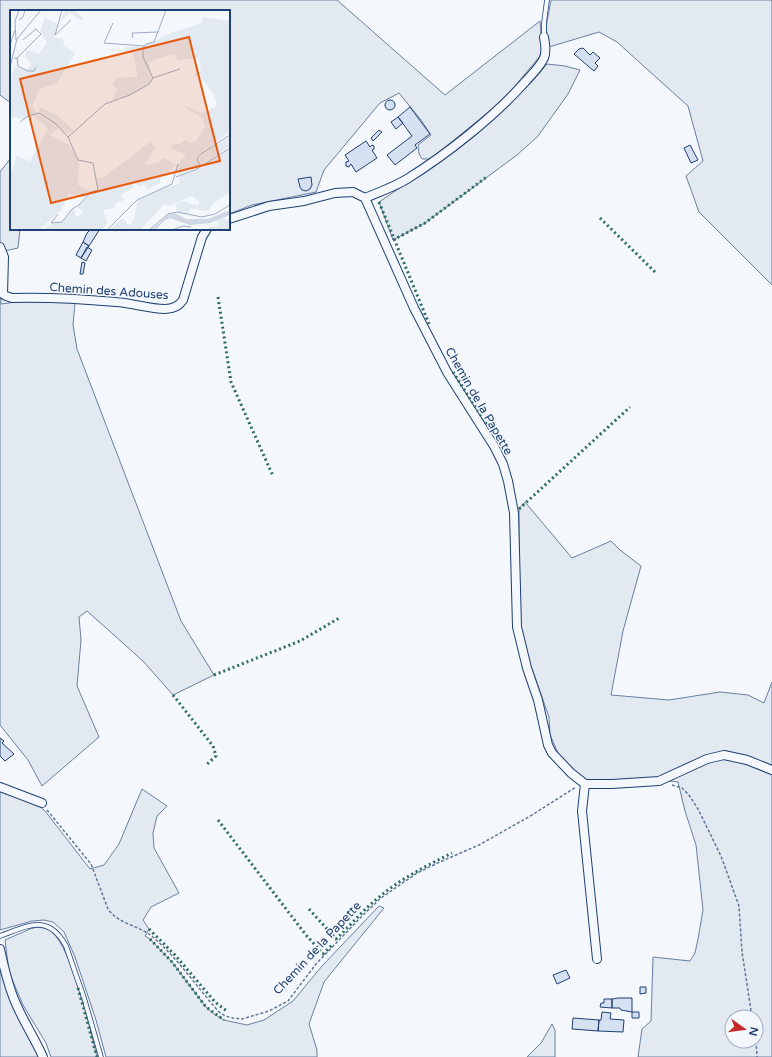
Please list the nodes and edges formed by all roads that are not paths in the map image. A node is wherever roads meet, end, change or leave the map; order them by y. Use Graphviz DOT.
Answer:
graph roads {
  1 [pos="547,0"];
  2 [pos="544,37"];
  3 [pos="363,196"];
  4 [pos="230,219"];
  5 [pos="206,230"];
  6 [pos="0,247"];
  7 [pos="772,770"];
  8 [pos="585,784"];
  9 [pos="0,787"];
  10 [pos="42,804"];
  11 [pos="0,936"];
  12 [pos="0,949"];
  13 [pos="598,959"];
  14 [pos="43,1057"];
  15 [pos="101,1057"];
  1 -- 2 [label="lane"];
  2 -- 3 [label="street"];
  3 -- 4 [label="street"];
  3 -- 8 [label="street, Chemin de la Papette"];
  5 -- 6 [label="street, Chemin des Adouses"];
  7 -- 8 [label="street"];
  8 -- 13 [label="street"];
  9 -- 10 [label="street"];
  11 -- 15 [label="lane"];
  12 -- 14 [label="street"];
}
